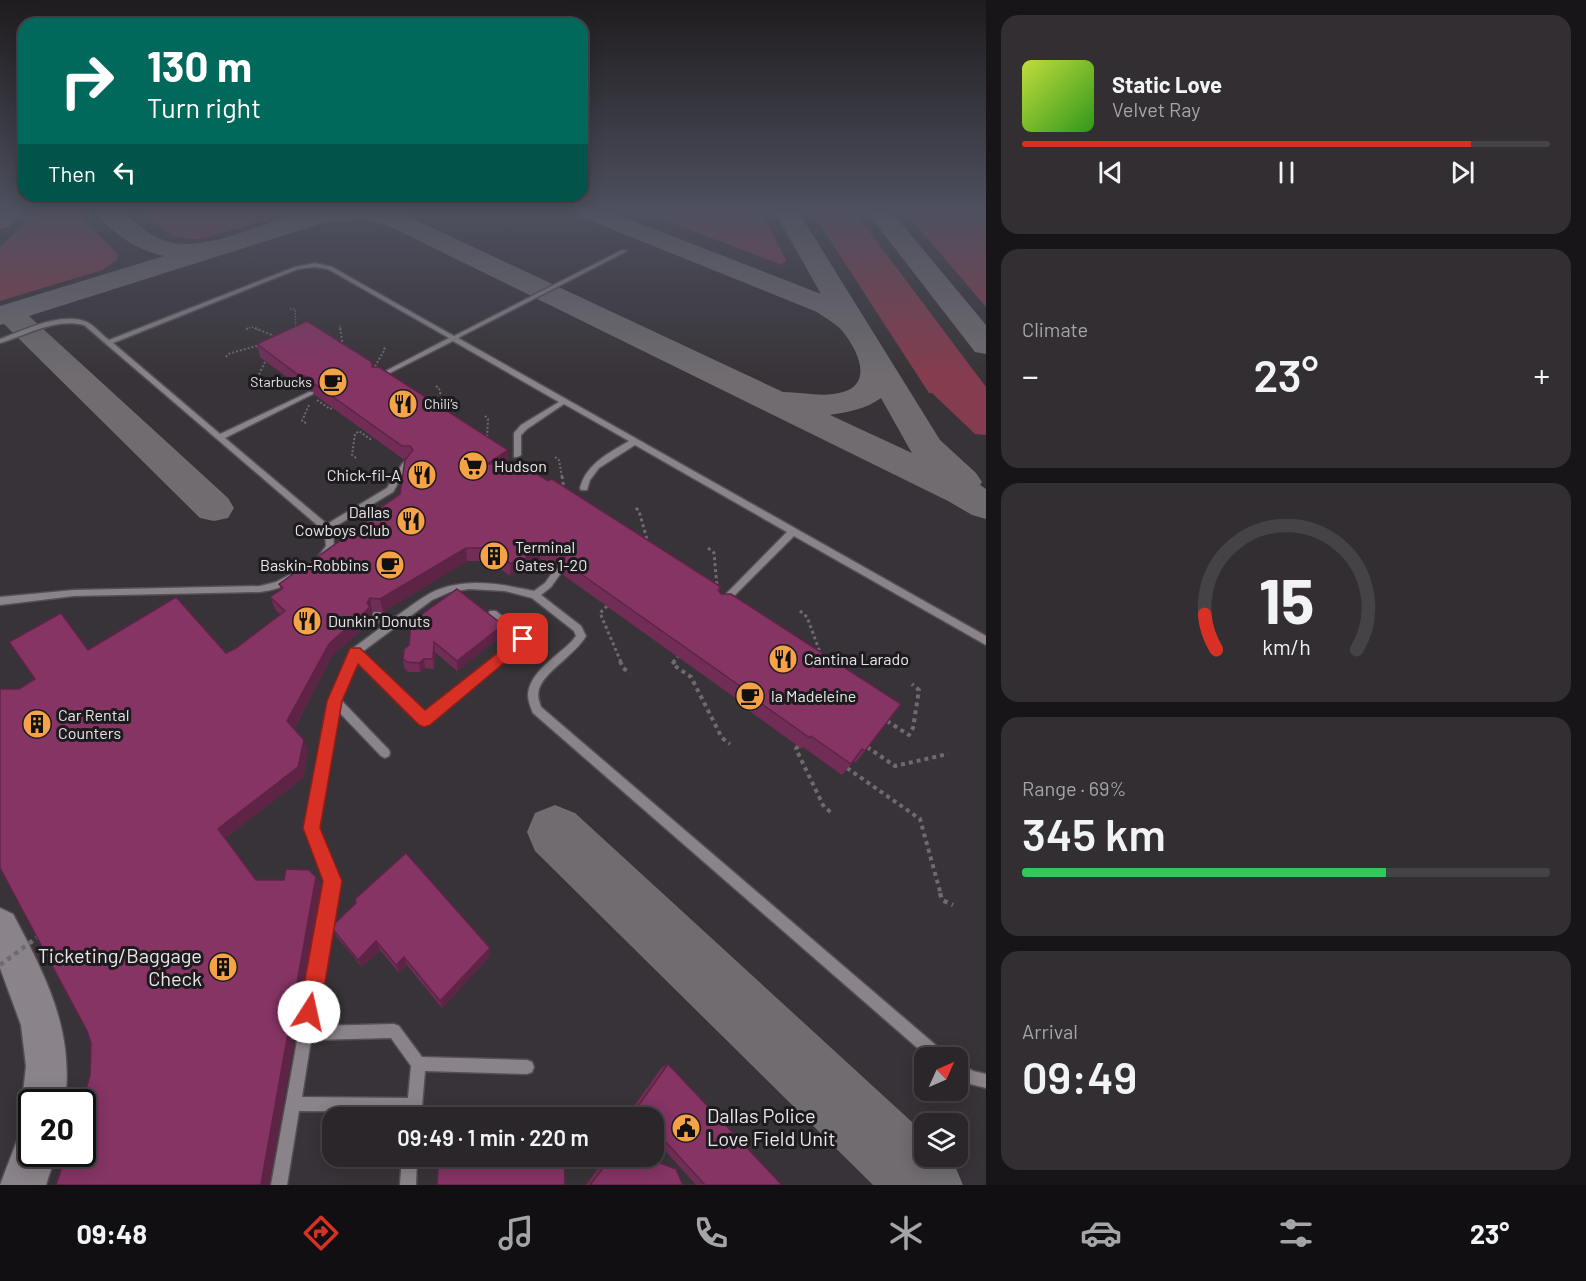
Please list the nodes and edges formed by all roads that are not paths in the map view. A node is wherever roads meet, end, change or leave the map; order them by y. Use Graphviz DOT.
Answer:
graph roads {
  1 [pos="307,266"];
  2 [pos="322,266"];
  3 [pos="594,266"];
  4 [pos="453,338"];
  5 [pos="0,341"];
  6 [pos="108,343"];
  7 [pos="379,376"];
  8 [pos="311,393"];
  9 [pos="565,402"];
  10 [pos="219,438"];
  11 [pos="635,441"];
  12 [pos="517,455"];
  13 [pos="408,463"];
  14 [pos="584,488"];
  15 [pos="326,528"];
  16 [pos="793,531"];
  17 [pos="322,568"];
  18 [pos="558,571"];
  19 [pos="296,574"];
  20 [pos="536,595"];
  21 [pos="0,601"];
  22 [pos="721,603"];
  23 [pos="492,614"];
  24 [pos="377,615"];
  25 [pos="389,626"];
  26 [pos="986,641"];
  27 [pos="355,652"];
  28 [pos="335,701"];
  29 [pos="385,753"];
  30 [pos="0,927"];
  31 [pos="306,1033"];
  32 [pos="927,1047"];
  33 [pos="418,1064"];
  34 [pos="527,1067"];
  35 [pos="968,1076"];
  36 [pos="986,1081"];
  37 [pos="45,1089"];
  38 [pos="293,1104"];
  39 [pos="345,1107"];
  40 [pos="414,1107"];
  41 [pos="29,1167"];
  42 [pos="409,1167"];
  43 [pos="23,1185"];
  44 [pos="279,1185"];
  45 [pos="408,1185"];
  1 -- 6 [label="lane"];
  2 -- 4 [label="lane"];
  3 -- 4 [label="lane"];
  4 -- 7 [label="lane"];
  4 -- 9 [label="lane"];
  5 -- 6 [label="lane"];
  6 -- 10 [label="lane"];
  8 -- 10 [label="lane"];
  9 -- 11 [label="lane"];
  9 -- 12 [label="lane"];
  10 -- 15 [label="lane"];
  11 -- 14 [label="lane"];
  11 -- 16 [label="lane"];
  13 -- 15 [label="lane"];
  15 -- 17 [label="lane"];
  16 -- 22 [label="lane"];
  16 -- 26 [label="lane"];
  18 -- 20 [label="lane"];
  19 -- 21 [label="lane"];
  20 -- 25 [label="lane"];
  20 -- 32 [label="lane"];
  23 -- 27 [label="lane"];
  24 -- 25 [label="lane"];
  25 -- 27 [label="lane"];
  27 -- 28 [label="lane"];
  28 -- 29 [label="lane"];
  28 -- 31 [label="lane"];
  30 -- 37 [label="main road"];
  31 -- 33 [label="lane"];
  31 -- 38 [label="lane"];
  33 -- 34 [label="lane"];
  33 -- 40 [label="lane"];
  35 -- 36 [label="lane"];
  38 -- 39 [label="lane"];
  38 -- 44 [label="lane"];
  41 -- 43 [label="main road"];
  42 -- 45 [label="lane"];
}
